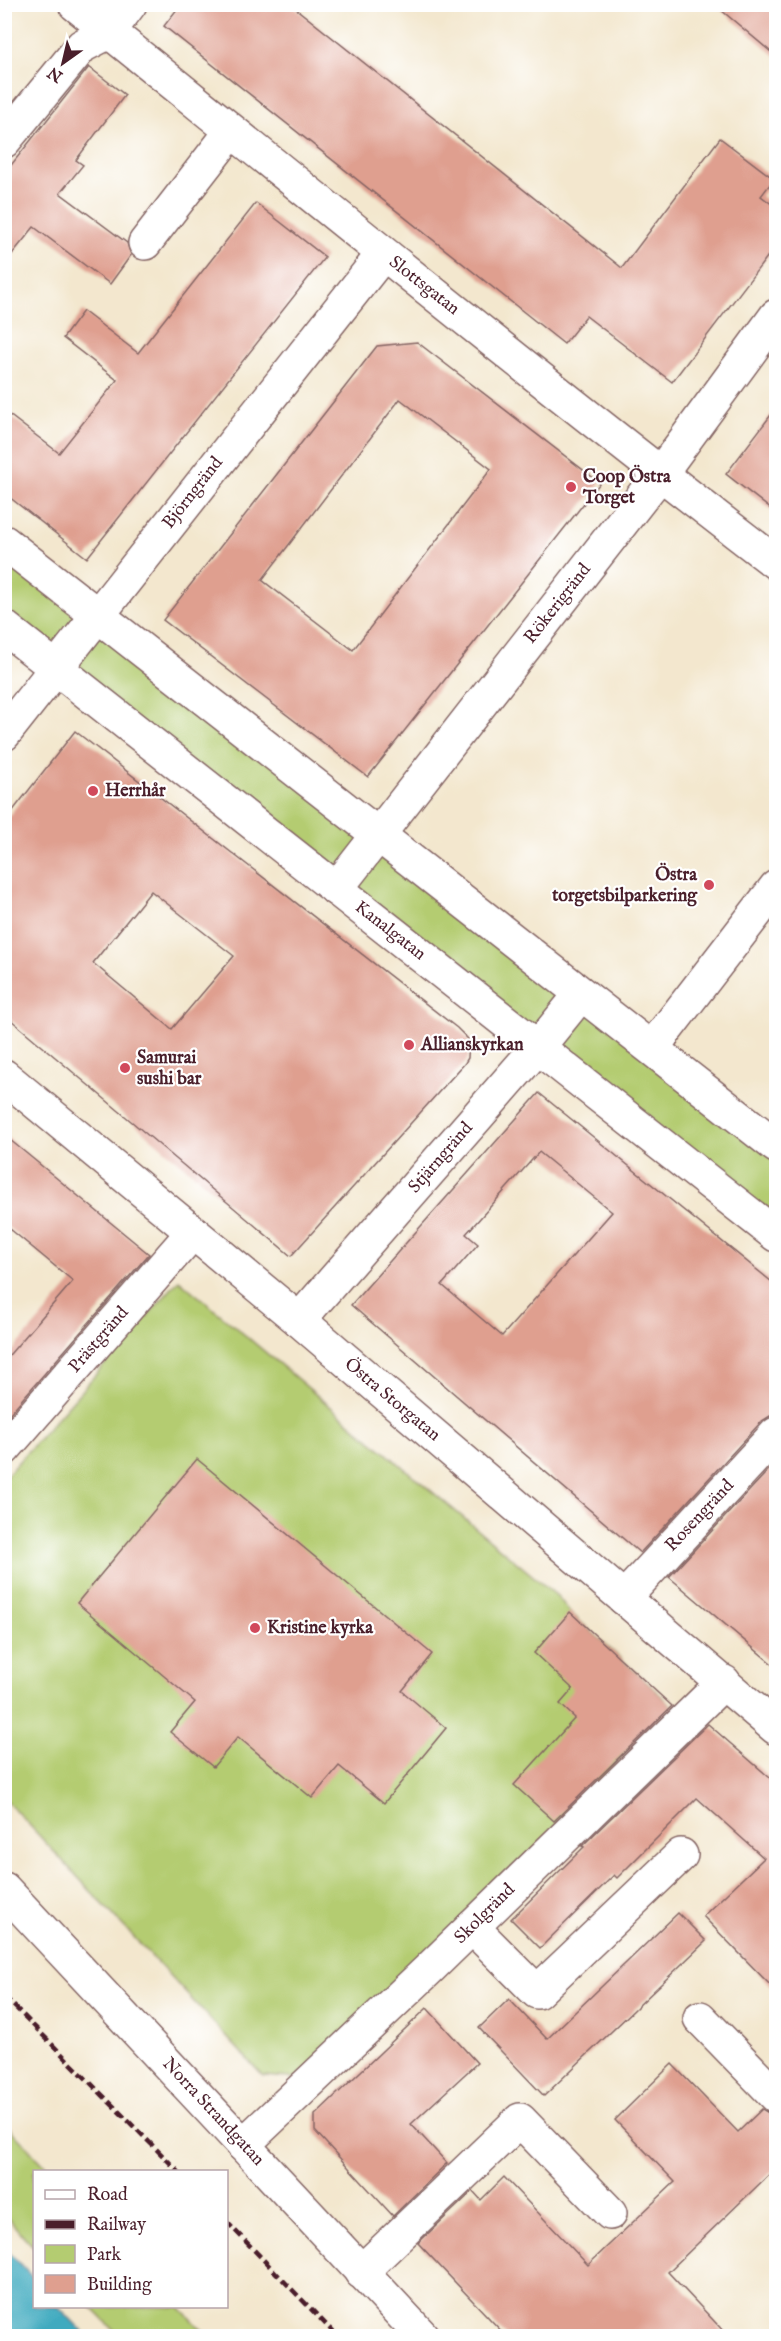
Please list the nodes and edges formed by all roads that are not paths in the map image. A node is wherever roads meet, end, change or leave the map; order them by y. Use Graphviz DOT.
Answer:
graph roads {
  1 [pos="75,4"];
  2 [pos="130,4"];
  3 [pos="109,32"];
  4 [pos="231,132"];
  5 [pos="4,141"];
  6 [pos="145,243"];
  7 [pos="383,254"];
  8 [pos="777,316"];
  9 [pos="660,474"];
  10 [pos="4,542"];
  11 [pos="777,563"];
  12 [pos="98,615"];
  13 [pos="4,627"];
  14 [pos="57,668"];
  15 [pos="4,734"];
  16 [pos="380,833"];
  17 [pos="777,887"];
  18 [pos="336,889"];
  19 [pos="581,994"];
  20 [pos="538,1046"];
  21 [pos="652,1048"];
  22 [pos="4,1076"];
  23 [pos="777,1146"];
  24 [pos="193,1232"];
  25 [pos="777,1235"];
  26 [pos="298,1320"];
  27 [pos="777,1434"];
  28 [pos="4,1449"];
  29 [pos="624,1598"];
  30 [pos="724,1682"];
  31 [pos="777,1728"];
  32 [pos="681,1855"];
  33 [pos="4,1889"];
  34 [pos="472,1927"];
  35 [pos="700,2018"];
  36 [pos="777,2096"];
  37 [pos="243,2145"];
  38 [pos="610,2212"];
  39 [pos="361,2272"];
  40 [pos="422,2337"];
  1 -- 3 [label="street, Slottsgatan"];
  2 -- 3 [label="street"];
  3 -- 4 [label="street, Slottsgatan"];
  3 -- 5 [label="street"];
  4 -- 6 [label="street"];
  4 -- 7 [label="street, Slottsgatan"];
  7 -- 9 [label="street, Slottsgatan"];
  7 -- 12 [label="street, Björngränd"];
  8 -- 9 [label="street, Rökerigränd"];
  9 -- 11 [label="street, Slottsgatan"];
  9 -- 16 [label="street, Rökerigränd"];
  10 -- 12 [label="street"];
  12 -- 14 [label="street, Björngränd"];
  12 -- 16 [label="street"];
  13 -- 14 [label="street, Kanalgatan"];
  14 -- 15 [label="street, Björngränd"];
  14 -- 18 [label="street, Kanalgatan"];
  16 -- 18 [label="street, Rökerigränd"];
  16 -- 19 [label="street"];
  17 -- 21 [label="street"];
  18 -- 20 [label="street, Kanalgatan"];
  19 -- 20 [label="street, Stjärngränd"];
  19 -- 21 [label="street"];
  20 -- 25 [label="street, Kanalgatan"];
  20 -- 26 [label="street, Stjärngränd"];
  21 -- 23 [label="street"];
  22 -- 24 [label="street, Östra Storgatan"];
  24 -- 26 [label="street, Östra Storgatan"];
  24 -- 28 [label="street, Prästgränd"];
  26 -- 29 [label="street, Östra Storgatan"];
  27 -- 29 [label="street, Rosengränd"];
  29 -- 30 [label="street, Östra Storgatan"];
  30 -- 31 [label="street, Östra Storgatan"];
  30 -- 34 [label="street, Skolgränd"];
  32 -- 34 [label="street"];
  33 -- 37 [label="street, Norra Strandgatan"];
  34 -- 37 [label="street, Skolgränd"];
  35 -- 36 [label="street"];
  37 -- 39 [label="street, Norra Strandgatan"];
  38 -- 39 [label="street"];
  39 -- 40 [label="street, Norra Strandgatan"];
}
